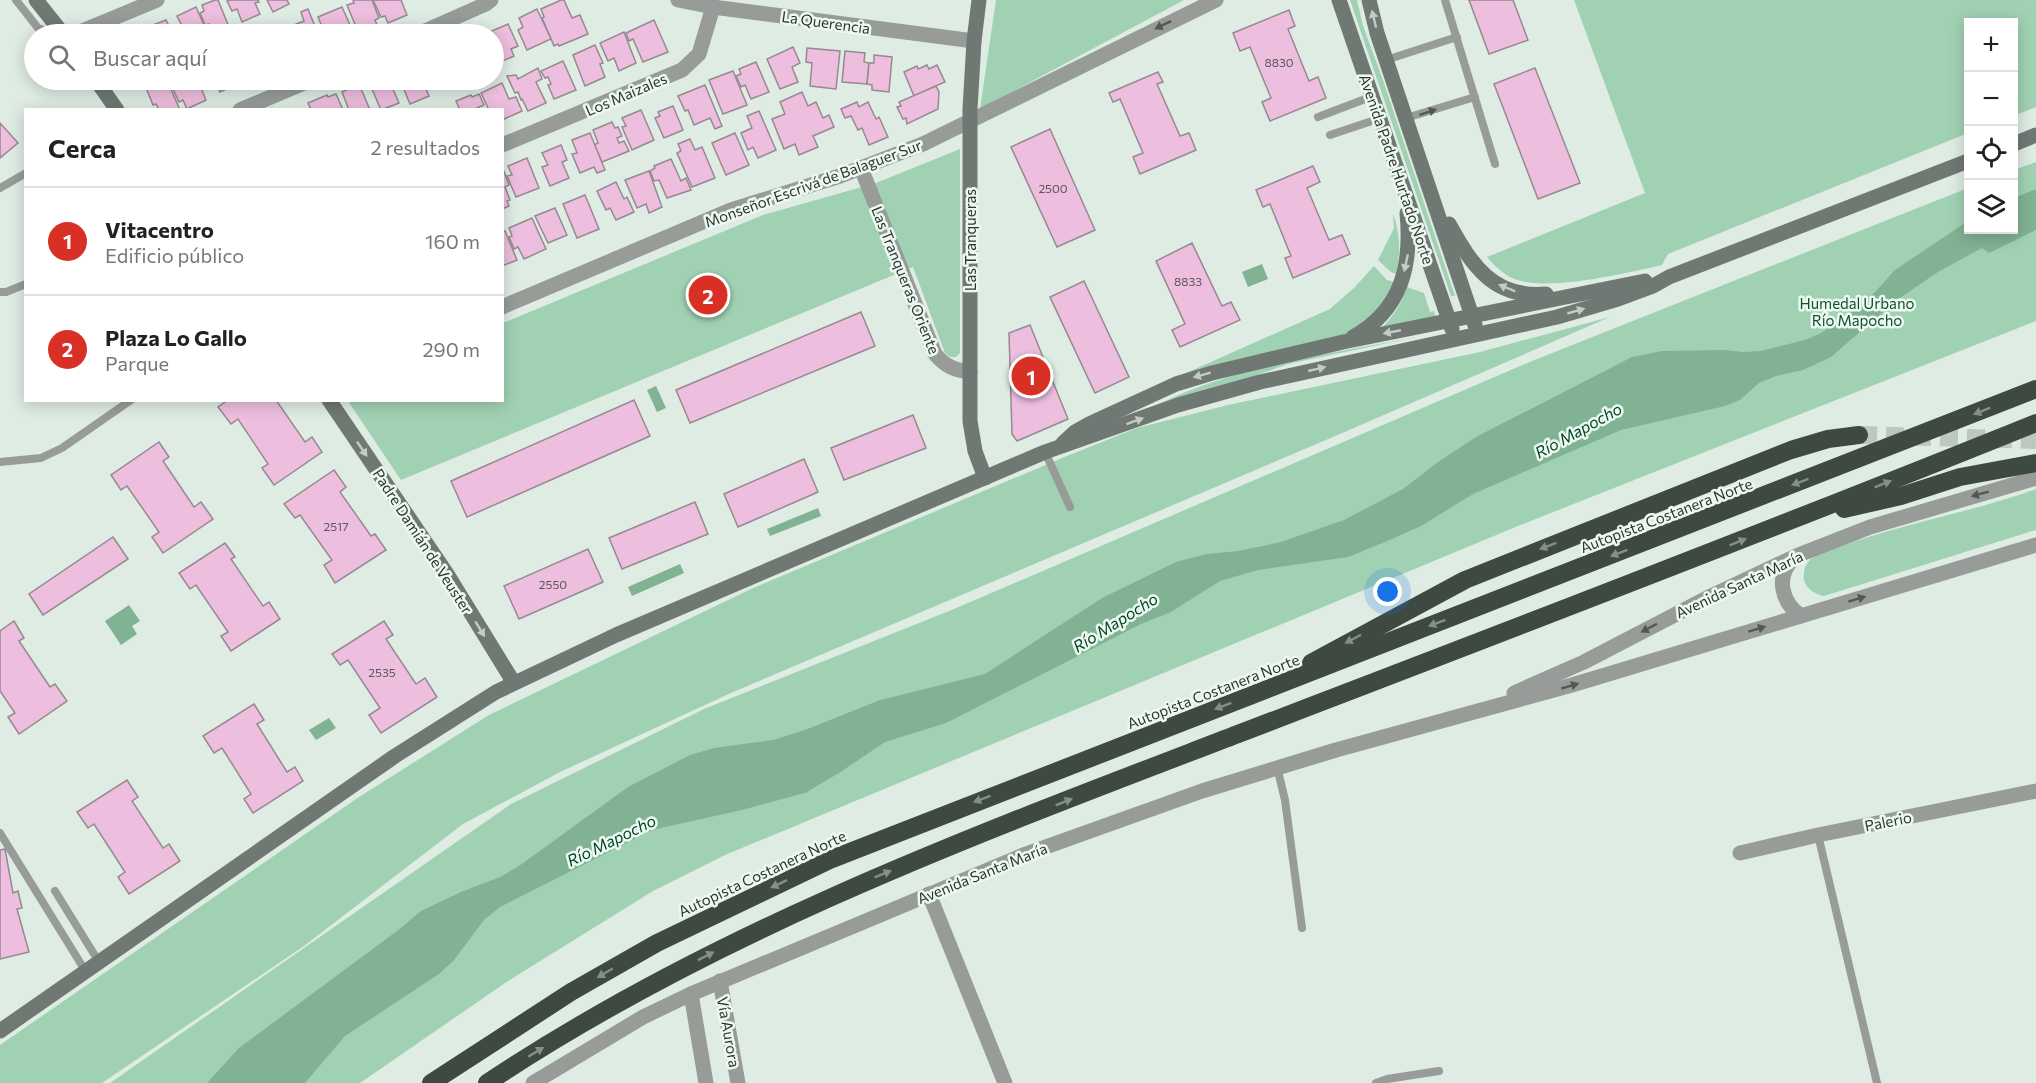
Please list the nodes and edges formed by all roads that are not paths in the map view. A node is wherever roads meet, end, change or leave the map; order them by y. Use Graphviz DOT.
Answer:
graph roads {
  1 [pos="16,0"];
  2 [pos="36,0"];
  3 [pos="157,0"];
  4 [pos="491,0"];
  5 [pos="678,0"];
  6 [pos="979,0"];
  7 [pos="1216,0"];
  8 [pos="1339,0"];
  9 [pos="1369,0"];
  10 [pos="1445,0"];
  11 [pos="713,7"];
  12 [pos="35,24"];
  13 [pos="55,24"];
  14 [pos="99,24"];
  15 [pos="441,24"];
  16 [pos="1457,37"];
  17 [pos="974,41"];
  18 [pos="1386,60"];
  19 [pos="103,90"];
  20 [pos="287,90"];
  21 [pos="1373,96"];
  22 [pos="1475,97"];
  23 [pos="116,108"];
  24 [pos="245,108"];
  25 [pos="1318,117"];
  26 [pos="1381,118"];
  27 [pos="1406,118"];
  28 [pos="970,120"];
  29 [pos="1330,135"];
  30 [pos="2036,135"];
  31 [pos="2018,142"];
  32 [pos="504,144"];
  33 [pos="1964,163"];
  34 [pos="1495,164"];
  35 [pos="861,168"];
  36 [pos="24,177"];
  37 [pos="1403,184"];
  38 [pos="0,188"];
  39 [pos="1432,194"];
  40 [pos="1669,277"];
  41 [pos="24,285"];
  42 [pos="0,292"];
  43 [pos="1585,292"];
  44 [pos="504,306"];
  45 [pos="1473,316"];
  46 [pos="1449,321"];
  47 [pos="1478,334"];
  48 [pos="1456,339"];
  49 [pos="1343,342"];
  50 [pos="970,372"];
  51 [pos="2036,389"];
  52 [pos="128,402"];
  53 [pos="330,402"];
  54 [pos="2036,423"];
  55 [pos="1859,435"];
  56 [pos="1052,449"];
  57 [pos="0,462"];
  58 [pos="2036,463"];
  59 [pos="985,478"];
  60 [pos="2036,478"];
  61 [pos="1070,507"];
  62 [pos="1809,514"];
  63 [pos="2036,545"];
  64 [pos="1796,556"];
  65 [pos="1801,616"];
  66 [pos="514,683"];
  67 [pos="1277,685"];
  68 [pos="1453,718"];
  69 [pos="1277,767"];
  70 [pos="2036,791"];
  71 [pos="0,833"];
  72 [pos="1818,835"];
  73 [pos="1740,853"];
  74 [pos="55,891"];
  75 [pos="929,894"];
  76 [pos="1302,928"];
  77 [pos="99,962"];
  78 [pos="86,972"];
  79 [pos="720,981"];
  80 [pos="690,994"];
  81 [pos="0,1031"];
  82 [pos="1439,1071"];
  83 [pos="431,1083"];
  84 [pos="487,1083"];
  85 [pos="534,1083"];
  86 [pos="706,1083"];
  87 [pos="738,1083"];
  88 [pos="1005,1083"];
  89 [pos="1376,1083"];
  90 [pos="1877,1083"];
  1 -- 12 [label="lane"];
  2 -- 13 [label="street"];
  3 -- 14 [label="street"];
  4 -- 15 [label="street"];
  5 -- 11 [label="street, La Querencia"];
  6 -- 17 [label="street, Las Tranqueras"];
  7 -- 28 [label="street, Monseñor Escrivá de Balaguer Sur, one-way"];
  8 -- 21 [label="street, Avenida Padre Hurtado Norte"];
  18 -- 9 [label="street, Avenida Padre Hurtado Norte, one-way"];
  10 -- 16 [label="lane"];
  11 -- 17 [label="street, La Querencia"];
  11 -- 32 [label="street, Los Maizales"];
  16 -- 18 [label="lane"];
  16 -- 22 [label="lane"];
  17 -- 28 [label="street, Las Tranqueras"];
  18 -- 27 [label="street, Avenida Padre Hurtado Norte"];
  19 -- 23 [label="street"];
  20 -- 24 [label="street"];
  21 -- 25 [label="lane"];
  21 -- 26 [label="street, Avenida Padre Hurtado Norte"];
  27 -- 22 [label="lane, one-way"];
  22 -- 34 [label="lane"];
  26 -- 29 [label="lane"];
  26 -- 37 [label="street, Avenida Padre Hurtado Norte"];
  27 -- 39 [label="street, Avenida Padre Hurtado Norte"];
  28 -- 35 [label="street, Monseñor Escrivá de Balaguer Sur"];
  28 -- 50 [label="street, Las Tranqueras"];
  30 -- 31 [label="street"];
  33 -- 40 [label="street"];
  35 -- 44 [label="street, Monseñor Escrivá de Balaguer Sur"];
  35 -- 50 [label="street, Las Tranqueras Oriente"];
  36 -- 38 [label="lane"];
  37 -- 46 [label="street, Avenida Padre Hurtado Norte"];
  37 -- 49 [label="street, one-way"];
  43 -- 39 [label="street, one-way"];
  39 -- 45 [label="street, Avenida Padre Hurtado Norte"];
  40 -- 43 [label="street"];
  47 -- 40 [label="street, one-way"];
  41 -- 42 [label="lane"];
  43 -- 45 [label="street"];
  45 -- 46 [label="street"];
  45 -- 47 [label="street, Avenida Padre Hurtado Norte"];
  46 -- 48 [label="street, Avenida Padre Hurtado Norte"];
  46 -- 49 [label="street, one-way"];
  47 -- 48 [label="street"];
  56 -- 48 [label="street, one-way"];
  49 -- 56 [label="street, one-way"];
  50 -- 59 [label="street, Las Tranqueras"];
  51 -- 67 [label="highway, Autopista Costanera Norte, one-way"];
  52 -- 57 [label="lane"];
  53 -- 66 [label="street, Padre Damián de Veuster, one-way"];
  62 -- 54 [label="highway, one-way"];
  55 -- 67 [label="highway, one-way"];
  56 -- 59 [label="street"];
  56 -- 61 [label="lane"];
  58 -- 62 [label="highway"];
  59 -- 66 [label="street"];
  60 -- 64 [label="street, Avenida Santa María, one-way"];
  84 -- 62 [label="highway, one-way"];
  65 -- 63 [label="street, Avenida Santa María, one-way"];
  64 -- 65 [label="street"];
  64 -- 68 [label="street, Avenida Santa María, one-way"];
  68 -- 65 [label="street, Avenida Santa María, one-way"];
  66 -- 77 [label="street"];
  67 -- 83 [label="highway, Autopista Costanera Norte, one-way"];
  68 -- 69 [label="street, Avenida Santa María"];
  69 -- 75 [label="street, Avenida Santa María"];
  69 -- 76 [label="lane"];
  70 -- 72 [label="street, Palerio"];
  71 -- 78 [label="lane"];
  72 -- 73 [label="street, Palerio"];
  72 -- 90 [label="lane"];
  74 -- 77 [label="lane"];
  75 -- 79 [label="street, Avenida Santa María"];
  75 -- 88 [label="street"];
  77 -- 78 [label="street"];
  78 -- 81 [label="street"];
  79 -- 80 [label="street, Avenida Santa María"];
  79 -- 87 [label="street, Vía Aurora"];
  80 -- 85 [label="street, Avenida Santa María"];
  80 -- 86 [label="street, Vía Aurora"];
  82 -- 89 [label="lane"];
}
